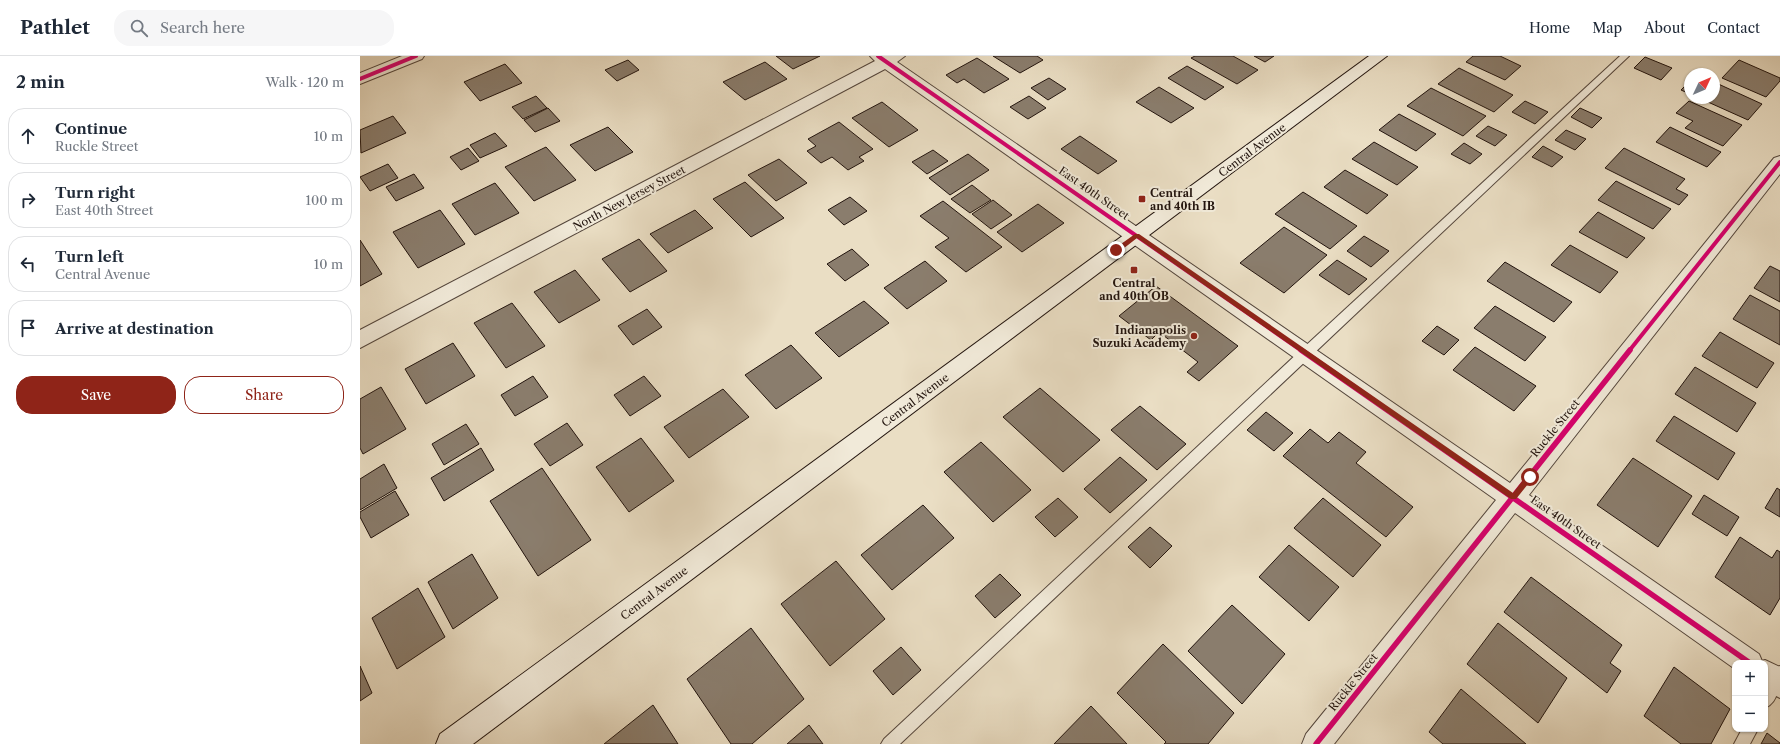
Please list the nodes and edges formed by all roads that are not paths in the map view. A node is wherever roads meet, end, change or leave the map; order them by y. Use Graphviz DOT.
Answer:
graph roads {
  1 [pos="416,56"];
  2 [pos="1379,56"];
  3 [pos="1625,56"];
  4 [pos="887,58"];
  5 [pos="360,79"];
  6 [pos="1780,162"];
  7 [pos="1137,235"];
  8 [pos="360,340"];
  9 [pos="1305,353"];
  10 [pos="1513,497"];
  11 [pos="1746,660"];
  12 [pos="1748,732"];
  13 [pos="450,744"];
  14 [pos="889,744"];
  15 [pos="1316,744"];
  16 [pos="1742,744"];
  1 -- 5 [label="street"];
  2 -- 7 [label="street, Central Avenue"];
  3 -- 9 [label="lane"];
  4 -- 7 [label="street, East 40th Street"];
  4 -- 8 [label="street, North New Jersey Street"];
  6 -- 10 [label="street, Ruckle Street"];
  7 -- 9 [label="street, East 40th Street"];
  7 -- 13 [label="street, Central Avenue"];
  9 -- 10 [label="street, East 40th Street"];
  9 -- 14 [label="lane"];
  10 -- 11 [label="street, East 40th Street"];
  10 -- 15 [label="street, Ruckle Street"];
  12 -- 16 [label="lane"];
}
